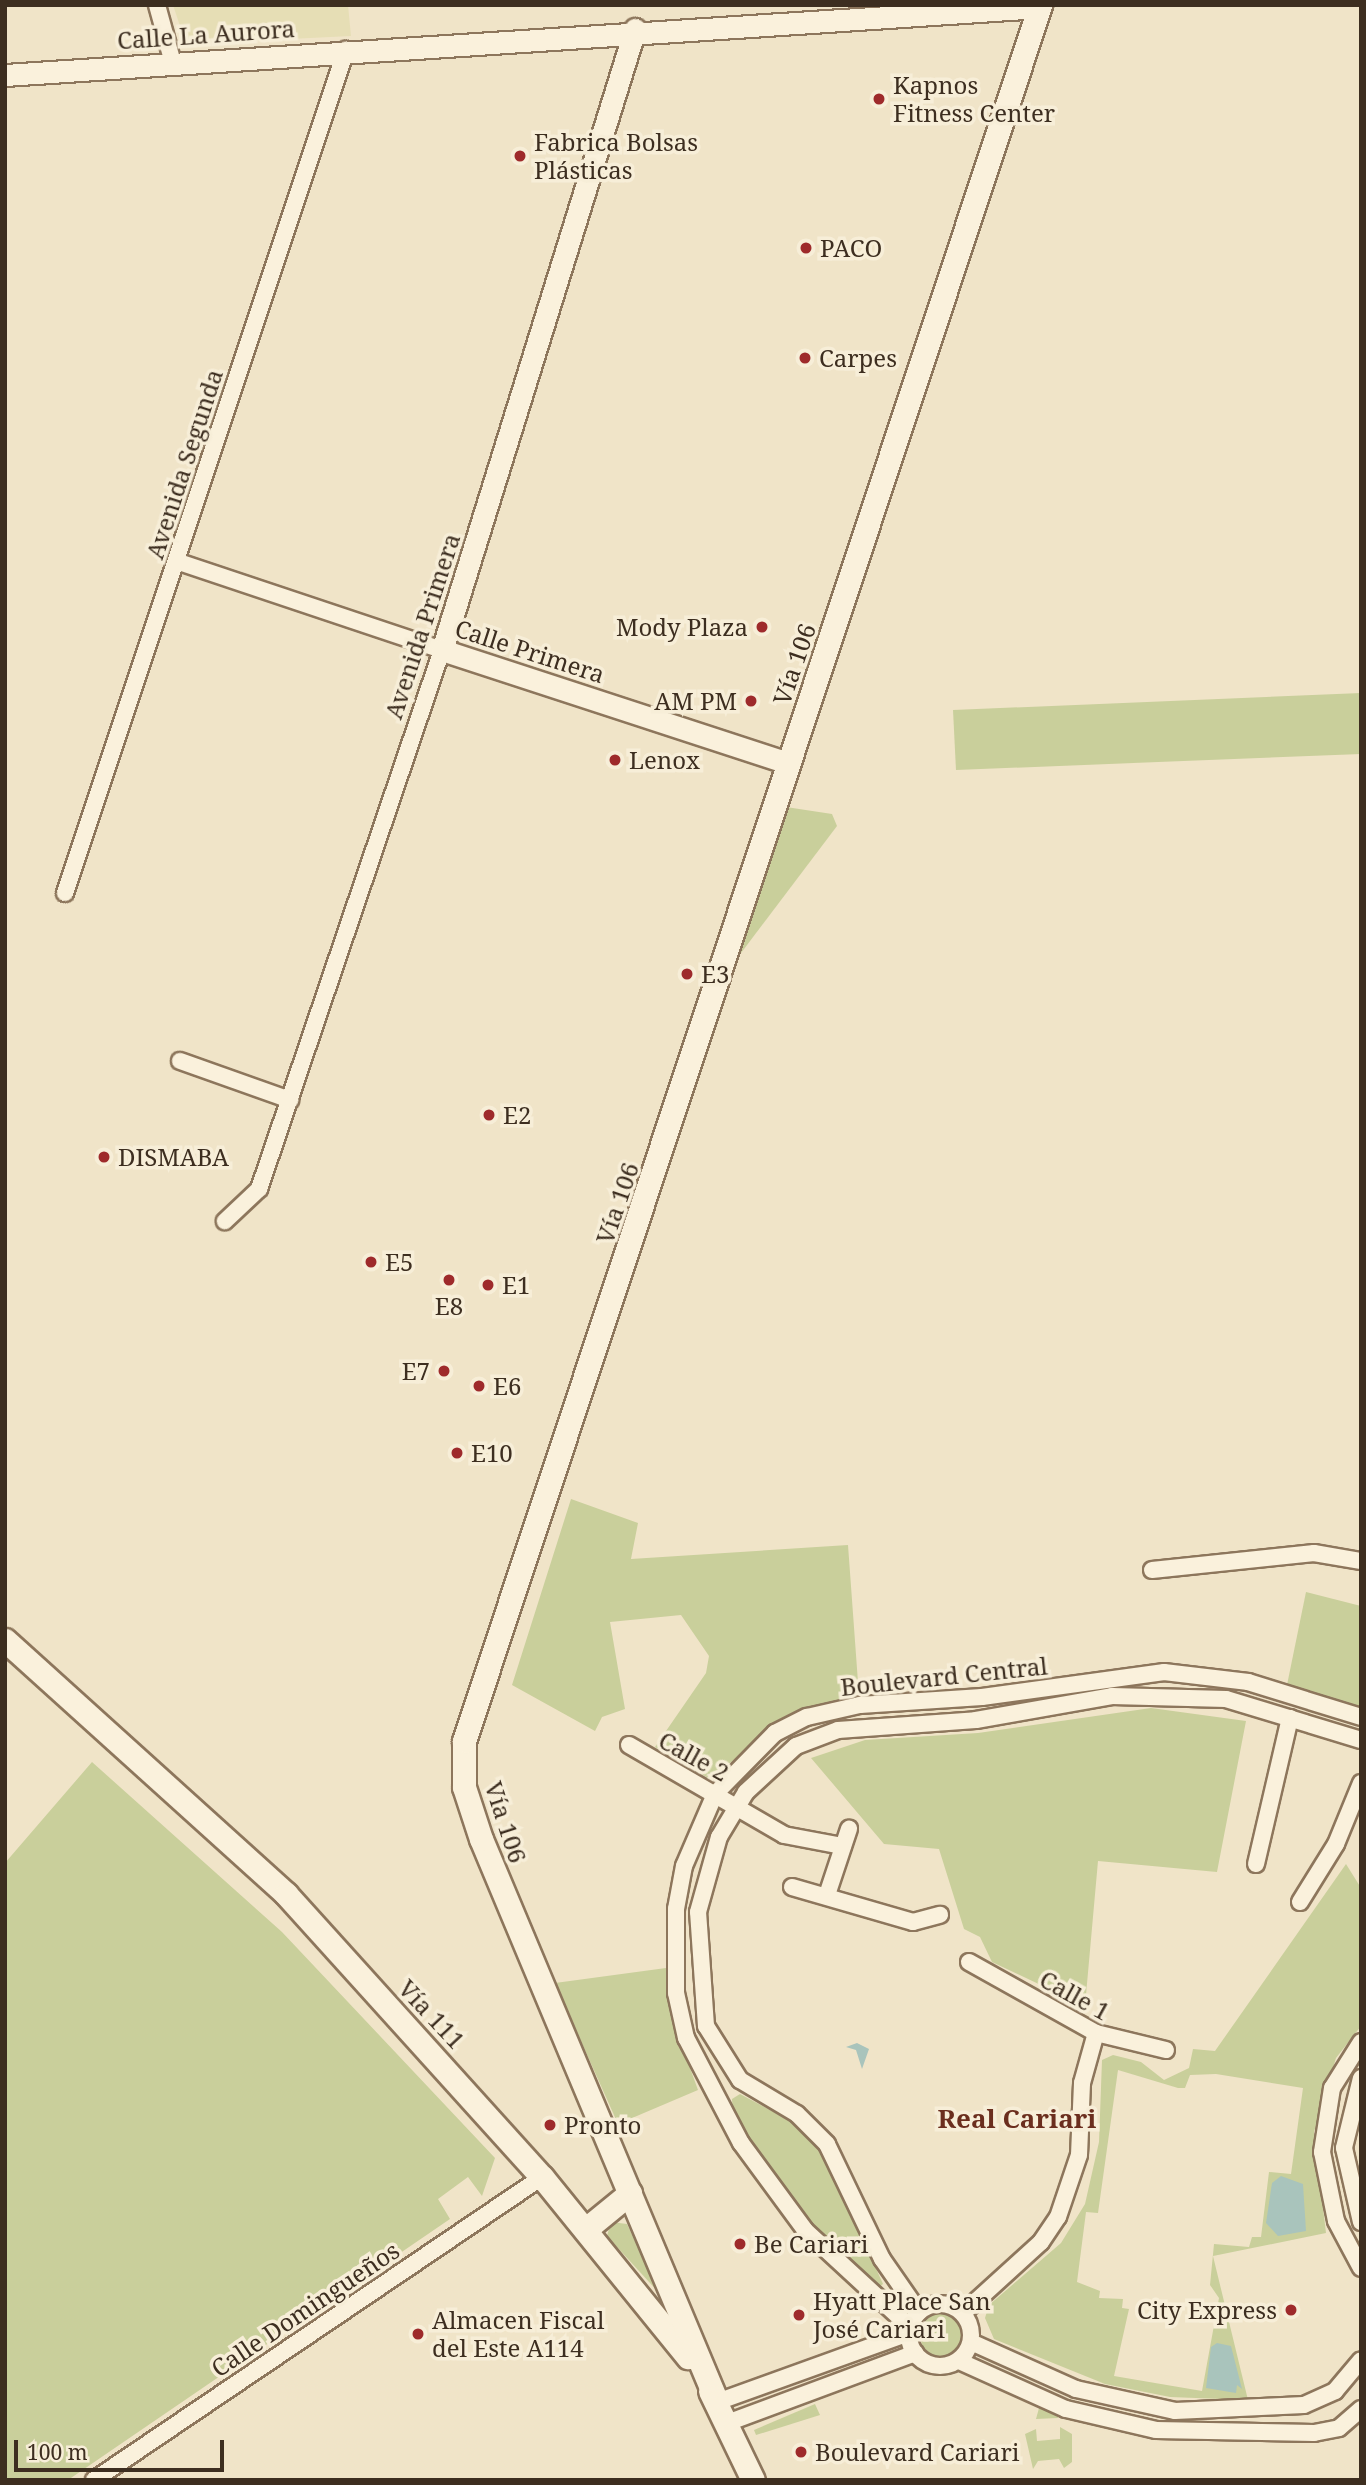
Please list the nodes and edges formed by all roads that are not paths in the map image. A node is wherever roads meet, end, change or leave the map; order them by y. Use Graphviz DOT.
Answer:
graph roads {
  1 [pos="156,5"];
  2 [pos="1040,6"];
  3 [pos="635,29"];
  4 [pos="346,50"];
  5 [pos="173,63"];
  6 [pos="5,75"];
  7 [pos="176,561"];
  8 [pos="442,650"];
  9 [pos="788,763"];
  10 [pos="65,893"];
  11 [pos="180,1061"];
  12 [pos="289,1100"];
  13 [pos="225,1221"];
  14 [pos="1361,1561"];
  15 [pos="1152,1570"];
  16 [pos="5,1640"];
  17 [pos="1112,1677"];
  18 [pos="1112,1696"];
  19 [pos="1361,1717"];
  20 [pos="1290,1718"];
  21 [pos="1361,1740"];
  22 [pos="629,1745"];
  23 [pos="1361,1783"];
  24 [pos="715,1794"];
  25 [pos="736,1806"];
  26 [pos="849,1829"];
  27 [pos="843,1846"];
  28 [pos="1256,1864"];
  29 [pos="792,1887"];
  30 [pos="827,1895"];
  31 [pos="1300,1902"];
  32 [pos="940,1915"];
  33 [pos="969,1962"];
  34 [pos="1096,2033"];
  35 [pos="1361,2042"];
  36 [pos="1166,2050"];
  37 [pos="1354,2064"];
  38 [pos="729,2068"];
  39 [pos="1361,2078"];
  40 [pos="710,2082"];
  41 [pos="542,2177"];
  42 [pos="630,2193"];
  43 [pos="1361,2222"];
  44 [pos="586,2229"];
  45 [pos="1361,2268"];
  46 [pos="919,2312"];
  47 [pos="963,2313"];
  48 [pos="910,2330"];
  49 [pos="971,2342"];
  50 [pos="915,2353"];
  51 [pos="1361,2360"];
  52 [pos="959,2361"];
  53 [pos="1094,2395"];
  54 [pos="717,2402"];
  55 [pos="1299,2406"];
  56 [pos="1269,2409"];
  57 [pos="1361,2409"];
  58 [pos="1094,2417"];
  59 [pos="727,2423"];
  60 [pos="1298,2434"];
  61 [pos="1260,2435"];
  62 [pos="94,2480"];
  63 [pos="753,2480"];
  1 -- 5 [label="street"];
  2 -- 3 [label="street, Calle La Aurora"];
  2 -- 9 [label="main road, Vía 106"];
  3 -- 4 [label="street, Calle La Aurora"];
  3 -- 8 [label="street, Avenida Primera"];
  4 -- 5 [label="street, Calle La Aurora"];
  4 -- 7 [label="street, Avenida Segunda"];
  5 -- 6 [label="street, Calle La Aurora"];
  7 -- 8 [label="street, Calle Primera"];
  7 -- 10 [label="street, Avenida Segunda"];
  8 -- 9 [label="street, Calle Primera"];
  8 -- 12 [label="street, Avenida Primera"];
  9 -- 42 [label="main road, Vía 106"];
  11 -- 12 [label="street"];
  12 -- 13 [label="street, Avenida Primera"];
  14 -- 15 [label="street"];
  16 -- 41 [label="main road, Vía 111"];
  17 -- 18 [label="street"];
  17 -- 19 [label="street, Boulevard Central"];
  17 -- 24 [label="street, Boulevard Central"];
  18 -- 20 [label="street, Boulevard Central"];
  18 -- 25 [label="street, Boulevard Central"];
  20 -- 21 [label="street, Boulevard Central"];
  20 -- 28 [label="street"];
  22 -- 24 [label="street, Calle 2"];
  23 -- 31 [label="street"];
  24 -- 25 [label="street, Calle 2"];
  24 -- 40 [label="street, Boulevard Central"];
  25 -- 27 [label="street, Calle 2"];
  25 -- 38 [label="street, Boulevard Central"];
  26 -- 27 [label="street"];
  27 -- 30 [label="street"];
  29 -- 30 [label="street"];
  30 -- 32 [label="street"];
  33 -- 34 [label="street, Calle 1"];
  34 -- 36 [label="street, Calle 1"];
  34 -- 47 [label="street"];
  35 -- 37 [label="street"];
  37 -- 45 [label="street"];
  38 -- 40 [label="street"];
  38 -- 46 [label="street"];
  39 -- 43 [label="street"];
  40 -- 48 [label="street, Boulevard Central"];
  41 -- 44 [label="main road, Vía 111"];
  41 -- 62 [label="street, Calle Domingueños"];
  42 -- 44 [label="main road"];
  42 -- 54 [label="main road, Vía 106"];
  44 -- 54 [label="main road, Vía 111"];
  46 -- 47 [label="street"];
  46 -- 48 [label="street"];
  47 -- 49 [label="street"];
  48 -- 50 [label="street"];
  48 -- 54 [label="street"];
  49 -- 52 [label="street"];
  49 -- 53 [label="street"];
  50 -- 52 [label="street"];
  50 -- 59 [label="street"];
  51 -- 55 [label="street"];
  52 -- 58 [label="street"];
  53 -- 56 [label="street"];
  53 -- 58 [label="street"];
  54 -- 59 [label="main road, Vía 111"];
  55 -- 56 [label="street"];
  55 -- 60 [label="street"];
  56 -- 61 [label="street"];
  57 -- 60 [label="street"];
  58 -- 61 [label="street"];
  59 -- 63 [label="main road, Vía 111"];
  60 -- 61 [label="street"];
}
